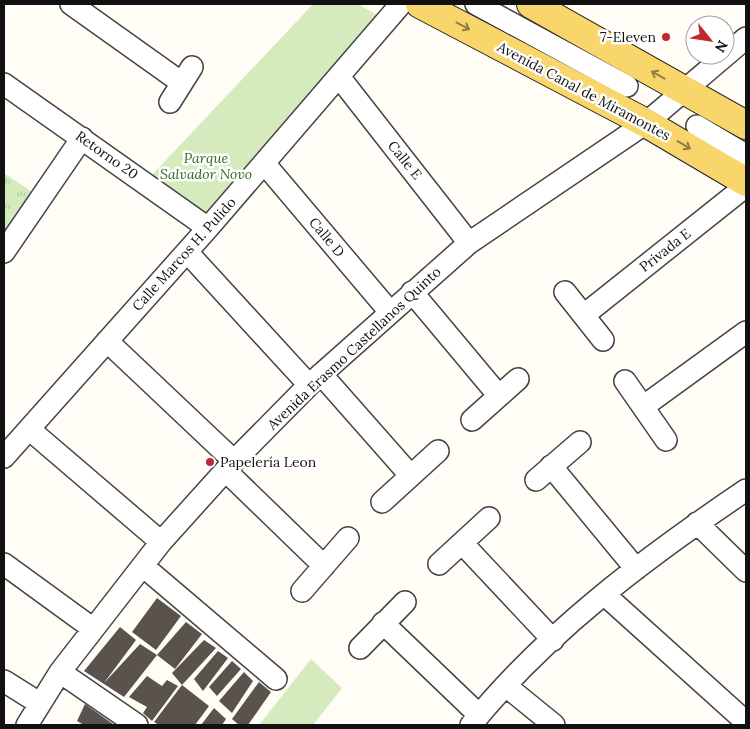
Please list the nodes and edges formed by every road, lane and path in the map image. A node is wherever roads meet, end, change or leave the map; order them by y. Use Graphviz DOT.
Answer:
graph roads {
  1 [pos="71,4"];
  2 [pos="401,4"];
  3 [pos="420,4"];
  4 [pos="476,4"];
  5 [pos="531,4"];
  6 [pos="746,38"];
  7 [pos="340,78"];
  8 [pos="4,84"];
  9 [pos="627,86"];
  10 [pos="685,89"];
  11 [pos="170,102"];
  12 [pos="646,123"];
  13 [pos="746,125"];
  14 [pos="697,126"];
  15 [pos="82,138"];
  16 [pos="746,155"];
  17 [pos="264,163"];
  18 [pos="746,184"];
  19 [pos="208,228"];
  20 [pos="469,243"];
  21 [pos="4,252"];
  22 [pos="187,252"];
  23 [pos="412,292"];
  24 [pos="565,292"];
  25 [pos="390,312"];
  26 [pos="584,314"];
  27 [pos="746,332"];
  28 [pos="603,340"];
  29 [pos="107,341"];
  30 [pos="518,379"];
  31 [pos="315,380"];
  32 [pos="625,381"];
  33 [pos="499,396"];
  34 [pos="644,406"];
  35 [pos="472,420"];
  36 [pos="29,429"];
  37 [pos="666,440"];
  38 [pos="580,442"];
  39 [pos="438,450"];
  40 [pos="4,457"];
  41 [pos="230,466"];
  42 [pos="410,475"];
  43 [pos="746,490"];
  44 [pos="382,502"];
  45 [pos="489,518"];
  46 [pos="697,524"];
  47 [pos="348,538"];
  48 [pos="161,542"];
  49 [pos="462,542"];
  50 [pos="4,564"];
  51 [pos="439,564"];
  52 [pos="143,566"];
  53 [pos="324,566"];
  54 [pos="636,569"];
  55 [pos="746,571"];
  56 [pos="302,591"];
  57 [pos="605,595"];
  58 [pos="405,602"];
  59 [pos="383,623"];
  60 [pos="92,628"];
  61 [pos="553,640"];
  62 [pos="360,648"];
  63 [pos="60,672"];
  64 [pos="276,678"];
  65 [pos="4,681"];
  66 [pos="506,686"];
  67 [pos="39,703"];
  68 [pos="475,720"];
  69 [pos="746,722"];
  70 [pos="27,725"];
  71 [pos="137,725"];
  72 [pos="554,725"];
  1 -- 11 [label="street"];
  2 -- 7 [label="street, Calle Marcos H. Pulido"];
  3 -- 12 [label="main road, Avenida Canal de Miramontes, one-way"];
  4 -- 9 [label="street"];
  10 -- 5 [label="main road, one-way"];
  6 -- 10 [label="street, Avenida Erasmo Castellanos Quinto"];
  7 -- 17 [label="street, Calle Marcos H. Pulido"];
  7 -- 20 [label="street, Calle E"];
  8 -- 15 [label="street, Retorno 20"];
  10 -- 12 [label="street, Avenida Erasmo Castellanos Quinto"];
  10 -- 13 [label="main road"];
  12 -- 18 [label="main road, Avenida Canal de Miramontes, one-way"];
  12 -- 20 [label="street, Avenida Erasmo Castellanos Quinto"];
  14 -- 16 [label="street"];
  15 -- 19 [label="street, Retorno 20"];
  15 -- 21 [label="street"];
  17 -- 19 [label="street, Calle Marcos H. Pulido"];
  17 -- 25 [label="street, Calle D"];
  18 -- 26 [label="street, Privada E"];
  19 -- 22 [label="street, Calle Marcos H. Pulido"];
  20 -- 23 [label="street, Avenida Erasmo Castellanos Quinto"];
  22 -- 29 [label="street, Calle Marcos H. Pulido"];
  22 -- 31 [label="street"];
  23 -- 25 [label="street, Avenida Erasmo Castellanos Quinto"];
  23 -- 33 [label="street"];
  24 -- 26 [label="street"];
  25 -- 31 [label="street, Avenida Erasmo Castellanos Quinto"];
  26 -- 28 [label="street"];
  27 -- 34 [label="street"];
  29 -- 36 [label="street, Calle Marcos H. Pulido"];
  29 -- 41 [label="street"];
  30 -- 33 [label="street"];
  31 -- 41 [label="street, Avenida Erasmo Castellanos Quinto"];
  31 -- 42 [label="street"];
  32 -- 34 [label="street"];
  33 -- 35 [label="street"];
  34 -- 37 [label="street"];
  36 -- 40 [label="street, Calle Marcos H. Pulido"];
  36 -- 48 [label="street"];
  38 -- 54 [label="street"];
  39 -- 42 [label="street"];
  41 -- 48 [label="street, Avenida Erasmo Castellanos Quinto"];
  41 -- 53 [label="street"];
  42 -- 44 [label="street"];
  43 -- 46 [label="street"];
  45 -- 49 [label="street"];
  46 -- 54 [label="street"];
  46 -- 55 [label="street"];
  47 -- 53 [label="street"];
  48 -- 52 [label="street, Avenida Erasmo Castellanos Quinto"];
  49 -- 51 [label="street"];
  49 -- 61 [label="street"];
  50 -- 60 [label="street"];
  52 -- 60 [label="street, Avenida Erasmo Castellanos Quinto"];
  52 -- 64 [label="street"];
  53 -- 56 [label="street"];
  54 -- 57 [label="street"];
  57 -- 61 [label="street"];
  57 -- 69 [label="street"];
  58 -- 59 [label="street"];
  59 -- 62 [label="street"];
  59 -- 68 [label="street"];
  60 -- 63 [label="street, Avenida Erasmo Castellanos Quinto"];
  61 -- 66 [label="street"];
  63 -- 67 [label="street, Avenida Erasmo Castellanos Quinto"];
  63 -- 71 [label="street"];
  65 -- 67 [label="street"];
  66 -- 68 [label="street"];
  66 -- 72 [label="street"];
  67 -- 70 [label="street, Avenida Erasmo Castellanos Quinto"];
}
